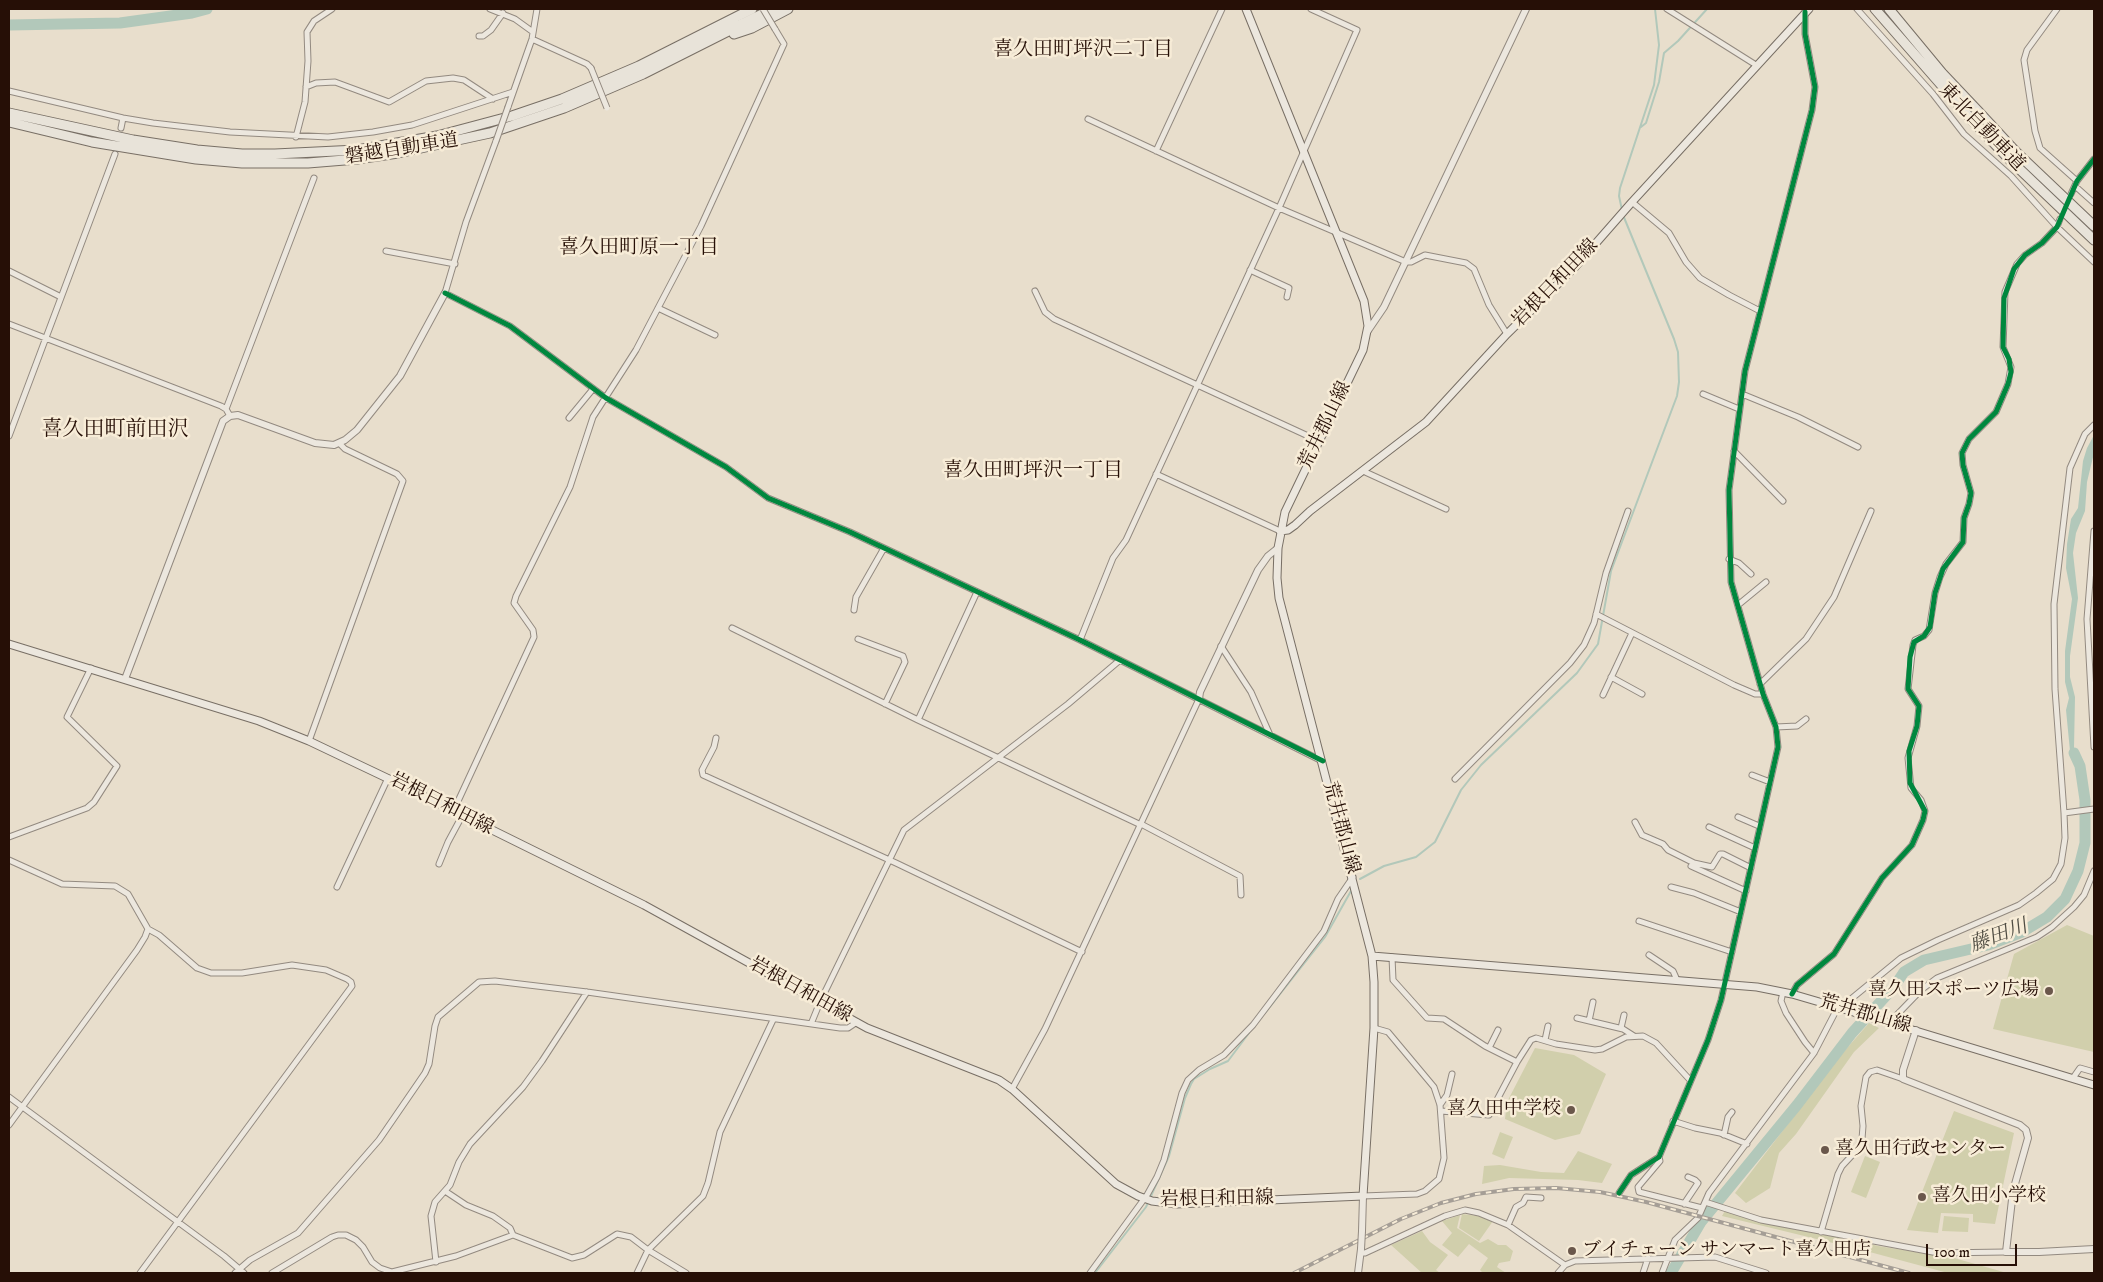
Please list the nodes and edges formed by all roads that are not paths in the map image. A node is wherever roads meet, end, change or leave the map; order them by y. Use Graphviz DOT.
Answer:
graph roads {
  1 [pos="332,9"];
  2 [pos="490,9"];
  3 [pos="538,9"];
  4 [pos="751,9"];
  5 [pos="763,9"];
  6 [pos="772,9"];
  7 [pos="788,9"];
  8 [pos="1222,9"];
  9 [pos="1246,9"];
  10 [pos="1311,9"];
  11 [pos="1526,9"];
  12 [pos="1667,9"];
  13 [pos="1856,9"];
  14 [pos="1875,9"];
  15 [pos="1889,9"];
  16 [pos="2057,9"];
  17 [pos="1807,11"];
  18 [pos="503,13"];
  19 [pos="533,32"];
  20 [pos="478,36"];
  21 [pos="532,40"];
  22 [pos="694,49"];
  23 [pos="1756,65"];
  24 [pos="306,87"];
  25 [pos="9,91"];
  26 [pos="513,92"];
  27 [pos="493,99"];
  28 [pos="607,110"];
  29 [pos="9,113"];
  30 [pos="123,118"];
  31 [pos="1088,119"];
  32 [pos="9,122"];
  33 [pos="121,128"];
  34 [pos="296,137"];
  35 [pos="1156,151"];
  36 [pos="1304,151"];
  37 [pos="115,154"];
  38 [pos="2094,158"];
  39 [pos="314,178"];
  40 [pos="2076,183"];
  41 [pos="2071,194"];
  42 [pos="1632,202"];
  43 [pos="2094,203"];
  44 [pos="1279,208"];
  45 [pos="2060,219"];
  46 [pos="2094,226"];
  47 [pos="2056,227"];
  48 [pos="1337,233"];
  49 [pos="2094,240"];
  50 [pos="386,252"];
  51 [pos="1406,262"];
  52 [pos="2094,262"];
  53 [pos="455,264"];
  54 [pos="1250,270"];
  55 [pos="9,271"];
  56 [pos="1035,291"];
  57 [pos="445,293"];
  58 [pos="61,297"];
  59 [pos="1288,297"];
  60 [pos="658,308"];
  61 [pos="1760,311"];
  62 [pos="9,324"];
  63 [pos="1368,332"];
  64 [pos="1507,334"];
  65 [pos="716,335"];
  66 [pos="46,338"];
  67 [pos="1197,384"];
  68 [pos="593,388"];
  69 [pos="1703,394"];
  70 [pos="1742,394"];
  71 [pos="606,398"];
  72 [pos="226,409"];
  73 [pos="1739,409"];
  74 [pos="230,416"];
  75 [pos="569,418"];
  76 [pos="2094,425"];
  77 [pos="9,436"];
  78 [pos="1319,441"];
  79 [pos="339,443"];
  80 [pos="1858,447"];
  81 [pos="1734,451"];
  82 [pos="1363,471"];
  83 [pos="1156,474"];
  84 [pos="1784,501"];
  85 [pos="1446,509"];
  86 [pos="1628,511"];
  87 [pos="1871,511"];
  88 [pos="1280,531"];
  89 [pos="2094,531"];
  90 [pos="884,548"];
  91 [pos="1278,548"];
  92 [pos="1729,559"];
  93 [pos="1751,574"];
  94 [pos="1766,582"];
  95 [pos="977,592"];
  96 [pos="1738,605"];
  97 [pos="854,610"];
  98 [pos="1596,614"];
  99 [pos="732,628"];
  100 [pos="1632,632"];
  101 [pos="858,639"];
  102 [pos="1080,640"];
  103 [pos="9,644"];
  104 [pos="1221,646"];
  105 [pos="1120,660"];
  106 [pos="91,668"];
  107 [pos="1611,677"];
  108 [pos="125,679"];
  109 [pos="1760,684"];
  110 [pos="1642,694"];
  111 [pos="1763,694"];
  112 [pos="1603,695"];
  113 [pos="1199,699"];
  114 [pos="885,704"];
  115 [pos="1806,719"];
  116 [pos="918,720"];
  117 [pos="1776,727"];
  118 [pos="1271,736"];
  119 [pos="716,738"];
  120 [pos="309,741"];
  121 [pos="2094,747"];
  122 [pos="998,758"];
  123 [pos="1323,761"];
  124 [pos="1752,775"];
  125 [pos="388,778"];
  126 [pos="1455,779"];
  127 [pos="1770,782"];
  128 [pos="2094,809"];
  129 [pos="453,812"];
  130 [pos="2067,812"];
  131 [pos="462,816"];
  132 [pos="1738,817"];
  133 [pos="1635,822"];
  134 [pos="1141,825"];
  135 [pos="1760,826"];
  136 [pos="1709,827"];
  137 [pos="9,837"];
  138 [pos="1755,848"];
  139 [pos="888,859"];
  140 [pos="9,860"];
  141 [pos="439,864"];
  142 [pos="1691,866"];
  143 [pos="1751,868"];
  144 [pos="2094,872"];
  145 [pos="1353,877"];
  146 [pos="1671,887"];
  147 [pos="337,888"];
  148 [pos="1746,891"];
  149 [pos="1241,895"];
  150 [pos="1741,912"];
  151 [pos="1639,921"];
  152 [pos="148,929"];
  153 [pos="1082,952"];
  154 [pos="1732,952"];
  155 [pos="1649,955"];
  156 [pos="1372,956"];
  157 [pos="1392,957"];
  158 [pos="1677,980"];
  159 [pos="1724,984"];
  160 [pos="587,992"];
  161 [pos="1783,992"];
  162 [pos="1792,994"];
  163 [pos="820,1002"];
  164 [pos="1593,1002"];
  165 [pos="1841,1008"];
  166 [pos="1624,1015"];
  167 [pos="1577,1018"];
  168 [pos="773,1020"];
  169 [pos="1589,1021"];
  170 [pos="856,1022"];
  171 [pos="1886,1022"];
  172 [pos="811,1024"];
  173 [pos="1548,1026"];
  174 [pos="1374,1028"];
  175 [pos="1621,1028"];
  176 [pos="1498,1030"];
  177 [pos="1916,1030"];
  178 [pos="1634,1036"];
  179 [pos="1545,1040"];
  180 [pos="1489,1048"];
  181 [pos="1814,1053"];
  182 [pos="1517,1062"];
  183 [pos="2094,1072"];
  184 [pos="1452,1074"];
  185 [pos="2073,1078"];
  186 [pos="1903,1079"];
  187 [pos="1690,1080"];
  188 [pos="2094,1084"];
  189 [pos="1012,1090"];
  190 [pos="9,1097"];
  191 [pos="22,1106"];
  192 [pos="1440,1108"];
  193 [pos="1732,1112"];
  194 [pos="1673,1120"];
  195 [pos="9,1125"];
  196 [pos="1724,1134"];
  197 [pos="1747,1144"];
  198 [pos="1659,1157"];
  199 [pos="1688,1177"];
  200 [pos="445,1191"];
  201 [pos="1619,1193"];
  202 [pos="1363,1196"];
  203 [pos="1542,1198"];
  204 [pos="1145,1199"];
  205 [pos="1705,1202"];
  206 [pos="1684,1204"];
  207 [pos="1702,1208"];
  208 [pos="178,1222"];
  209 [pos="1508,1225"];
  210 [pos="1821,1232"];
  211 [pos="513,1235"];
  212 [pos="2094,1249"];
  213 [pos="648,1250"];
  214 [pos="1361,1251"];
  215 [pos="2006,1252"];
  216 [pos="1667,1257"];
  217 [pos="1648,1258"];
  218 [pos="436,1262"];
  219 [pos="1565,1264"];
  220 [pos="237,1271"];
  221 [pos="140,1273"];
  222 [pos="244,1273"];
  223 [pos="272,1273"];
  224 [pos="637,1273"];
  225 [pos="686,1273"];
  226 [pos="1090,1273"];
  227 [pos="1358,1273"];
  228 [pos="1558,1273"];
  229 [pos="1642,1273"];
  230 [pos="1662,1273"];
  231 [pos="1766,1273"];
  1 -- 24 [label="street"];
  2 -- 18 [label="street"];
  3 -- 19 [label="street"];
  4 -- 29 [label="highway, 磐越自動車道"];
  5 -- 60 [label="street, bridge"];
  6 -- 22 [label="highway, 磐越自動車道"];
  7 -- 22 [label="highway"];
  8 -- 35 [label="street"];
  9 -- 36 [label="main road, 荒井郡山線"];
  10 -- 36 [label="street"];
  11 -- 51 [label="street"];
  12 -- 23 [label="street"];
  13 -- 47 [label="street"];
  14 -- 49 [label="highway, 東北自動車道"];
  15 -- 46 [label="highway, 東北自動車道"];
  16 -- 40 [label="street"];
  17 -- 23 [label="main road, 岩根日和田線"];
  17 -- 61 [label="street"];
  18 -- 19 [label="street"];
  18 -- 20 [label="street"];
  19 -- 21 [label="street"];
  21 -- 26 [label="street"];
  21 -- 28 [label="street, bridge"];
  22 -- 32 [label="highway, 磐越自動車道"];
  23 -- 42 [label="main road, 岩根日和田線"];
  24 -- 27 [label="street"];
  24 -- 34 [label="street"];
  25 -- 30 [label="street"];
  26 -- 27 [label="street"];
  26 -- 53 [label="street, bridge"];
  27 -- 34 [label="street"];
  30 -- 33 [label="street"];
  30 -- 34 [label="street"];
  31 -- 35 [label="street"];
  35 -- 44 [label="street"];
  36 -- 44 [label="street"];
  36 -- 48 [label="main road, 荒井郡山線"];
  37 -- 58 [label="street"];
  38 -- 40 [label="street"];
  39 -- 72 [label="street"];
  40 -- 41 [label="street"];
  40 -- 43 [label="street"];
  42 -- 61 [label="street"];
  42 -- 64 [label="main road, 岩根日和田線"];
  44 -- 48 [label="street"];
  44 -- 54 [label="street"];
  45 -- 47 [label="street"];
  47 -- 52 [label="street"];
  47 -- 162 [label="street"];
  48 -- 51 [label="street"];
  48 -- 63 [label="main road, 荒井郡山線"];
  50 -- 53 [label="street"];
  51 -- 63 [label="street"];
  51 -- 64 [label="street"];
  53 -- 57 [label="street"];
  54 -- 59 [label="street"];
  54 -- 67 [label="street"];
  55 -- 58 [label="street"];
  56 -- 67 [label="street"];
  57 -- 68 [label="street"];
  57 -- 79 [label="street"];
  58 -- 66 [label="street"];
  60 -- 65 [label="street"];
  60 -- 71 [label="street"];
  61 -- 70 [label="street"];
  62 -- 66 [label="street"];
  63 -- 78 [label="main road, 荒井郡山線"];
  64 -- 82 [label="main road, 岩根日和田線"];
  66 -- 72 [label="street"];
  66 -- 77 [label="street"];
  67 -- 78 [label="street"];
  67 -- 83 [label="street"];
  68 -- 71 [label="street"];
  68 -- 75 [label="street"];
  69 -- 73 [label="street"];
  70 -- 73 [label="street"];
  70 -- 80 [label="street"];
  71 -- 90 [label="street"];
  71 -- 129 [label="street"];
  72 -- 74 [label="street"];
  73 -- 81 [label="street"];
  74 -- 79 [label="street"];
  74 -- 108 [label="street"];
  76 -- 130 [label="street"];
  78 -- 88 [label="main road, 荒井郡山線"];
  79 -- 120 [label="street"];
  81 -- 84 [label="street"];
  81 -- 92 [label="street"];
  82 -- 85 [label="street"];
  82 -- 88 [label="main road, 岩根日和田線"];
  83 -- 88 [label="street"];
  83 -- 102 [label="street"];
  86 -- 98 [label="street"];
  87 -- 109 [label="street"];
  88 -- 91 [label="main road, 荒井郡山線"];
  89 -- 121 [label="street"];
  90 -- 95 [label="street"];
  90 -- 97 [label="street"];
  91 -- 104 [label="street"];
  91 -- 123 [label="main road, 荒井郡山線"];
  92 -- 93 [label="street"];
  92 -- 96 [label="street"];
  94 -- 96 [label="street"];
  95 -- 102 [label="street"];
  95 -- 116 [label="street"];
  96 -- 109 [label="street"];
  98 -- 100 [label="street"];
  98 -- 126 [label="street"];
  99 -- 114 [label="street"];
  100 -- 107 [label="street"];
  100 -- 111 [label="street"];
  101 -- 114 [label="street"];
  102 -- 105 [label="street"];
  103 -- 106 [label="main road, 岩根日和田線"];
  104 -- 113 [label="street"];
  104 -- 118 [label="street"];
  105 -- 113 [label="street"];
  105 -- 122 [label="street"];
  106 -- 108 [label="main road, 岩根日和田線"];
  106 -- 137 [label="street"];
  107 -- 110 [label="street"];
  107 -- 112 [label="street"];
  108 -- 120 [label="main road, 岩根日和田線"];
  109 -- 111 [label="street"];
  111 -- 117 [label="street"];
  113 -- 118 [label="street"];
  113 -- 134 [label="street"];
  114 -- 116 [label="street"];
  115 -- 117 [label="street"];
  116 -- 122 [label="street"];
  117 -- 127 [label="street"];
  118 -- 123 [label="street"];
  119 -- 139 [label="street"];
  120 -- 125 [label="main road, 岩根日和田線"];
  122 -- 134 [label="street"];
  122 -- 139 [label="street"];
  123 -- 145 [label="main road, 荒井郡山線"];
  124 -- 127 [label="street"];
  125 -- 129 [label="main road, 岩根日和田線"];
  125 -- 147 [label="street"];
  127 -- 135 [label="street"];
  128 -- 130 [label="street"];
  129 -- 131 [label="main road, 岩根日和田線"];
  130 -- 165 [label="street"];
  131 -- 141 [label="street"];
  131 -- 163 [label="main road, 岩根日和田線"];
  132 -- 135 [label="street"];
  133 -- 143 [label="street"];
  134 -- 149 [label="street"];
  134 -- 153 [label="street"];
  135 -- 138 [label="street"];
  136 -- 138 [label="street"];
  138 -- 143 [label="street"];
  139 -- 153 [label="street"];
  139 -- 163 [label="street"];
  140 -- 152 [label="street"];
  142 -- 148 [label="street"];
  143 -- 148 [label="street"];
  144 -- 171 [label="street"];
  145 -- 156 [label="main road, 荒井郡山線"];
  145 -- 204 [label="street"];
  146 -- 150 [label="street"];
  148 -- 150 [label="street"];
  150 -- 154 [label="street"];
  151 -- 154 [label="street"];
  152 -- 191 [label="street"];
  152 -- 208 [label="street"];
  153 -- 189 [label="street"];
  154 -- 159 [label="street"];
  155 -- 158 [label="street"];
  156 -- 157 [label="main road, 荒井郡山線"];
  156 -- 174 [label="main road"];
  157 -- 158 [label="main road, 荒井郡山線"];
  157 -- 180 [label="street"];
  158 -- 159 [label="main road, 荒井郡山線"];
  159 -- 161 [label="main road, 荒井郡山線"];
  159 -- 187 [label="street"];
  160 -- 168 [label="street"];
  160 -- 200 [label="street"];
  160 -- 220 [label="street"];
  161 -- 162 [label="main road, 荒井郡山線"];
  161 -- 181 [label="street"];
  162 -- 165 [label="main road, 荒井郡山線"];
  163 -- 170 [label="main road, 岩根日和田線"];
  163 -- 172 [label="street"];
  164 -- 169 [label="street"];
  165 -- 171 [label="main road, 荒井郡山線"];
  165 -- 181 [label="street"];
  166 -- 175 [label="street"];
  167 -- 169 [label="street"];
  168 -- 172 [label="street"];
  168 -- 213 [label="street"];
  169 -- 175 [label="street"];
  170 -- 172 [label="street"];
  170 -- 189 [label="main road, 岩根日和田線"];
  171 -- 177 [label="main road, 荒井郡山線"];
  173 -- 179 [label="street"];
  174 -- 192 [label="street"];
  174 -- 202 [label="main road"];
  175 -- 178 [label="street"];
  176 -- 180 [label="street"];
  177 -- 185 [label="main road, 荒井郡山線"];
  177 -- 186 [label="street"];
  178 -- 179 [label="street"];
  178 -- 187 [label="street"];
  179 -- 182 [label="street"];
  180 -- 182 [label="street"];
  181 -- 197 [label="street"];
  182 -- 192 [label="street"];
  183 -- 185 [label="street"];
  184 -- 192 [label="street"];
  185 -- 188 [label="main road, 荒井郡山線"];
  186 -- 210 [label="street"];
  186 -- 215 [label="street"];
  187 -- 194 [label="street"];
  189 -- 204 [label="main road, 岩根日和田線"];
  190 -- 191 [label="street"];
  191 -- 195 [label="street"];
  191 -- 208 [label="street"];
  192 -- 202 [label="street"];
  193 -- 196 [label="street"];
  194 -- 196 [label="street"];
  194 -- 198 [label="street"];
  196 -- 197 [label="street"];
  197 -- 205 [label="street"];
  198 -- 201 [label="street"];
  198 -- 206 [label="street"];
  199 -- 206 [label="street"];
  200 -- 211 [label="street"];
  200 -- 218 [label="street"];
  202 -- 204 [label="main road, 岩根日和田線"];
  202 -- 214 [label="street, bridge"];
  203 -- 209 [label="street"];
  204 -- 226 [label="street"];
  205 -- 207 [label="street"];
  205 -- 210 [label="street"];
  206 -- 207 [label="street"];
  207 -- 216 [label="street"];
  208 -- 220 [label="street"];
  208 -- 221 [label="street"];
  209 -- 214 [label="street"];
  209 -- 219 [label="street"];
  210 -- 215 [label="street"];
  211 -- 213 [label="street"];
  211 -- 218 [label="street"];
  212 -- 215 [label="street"];
  213 -- 224 [label="street"];
  213 -- 225 [label="street"];
  214 -- 227 [label="street"];
  216 -- 217 [label="street"];
  216 -- 230 [label="street"];
  216 -- 231 [label="street"];
  217 -- 219 [label="street"];
  217 -- 229 [label="street"];
  218 -- 223 [label="street"];
  219 -- 228 [label="street"];
  220 -- 222 [label="street"];
}
